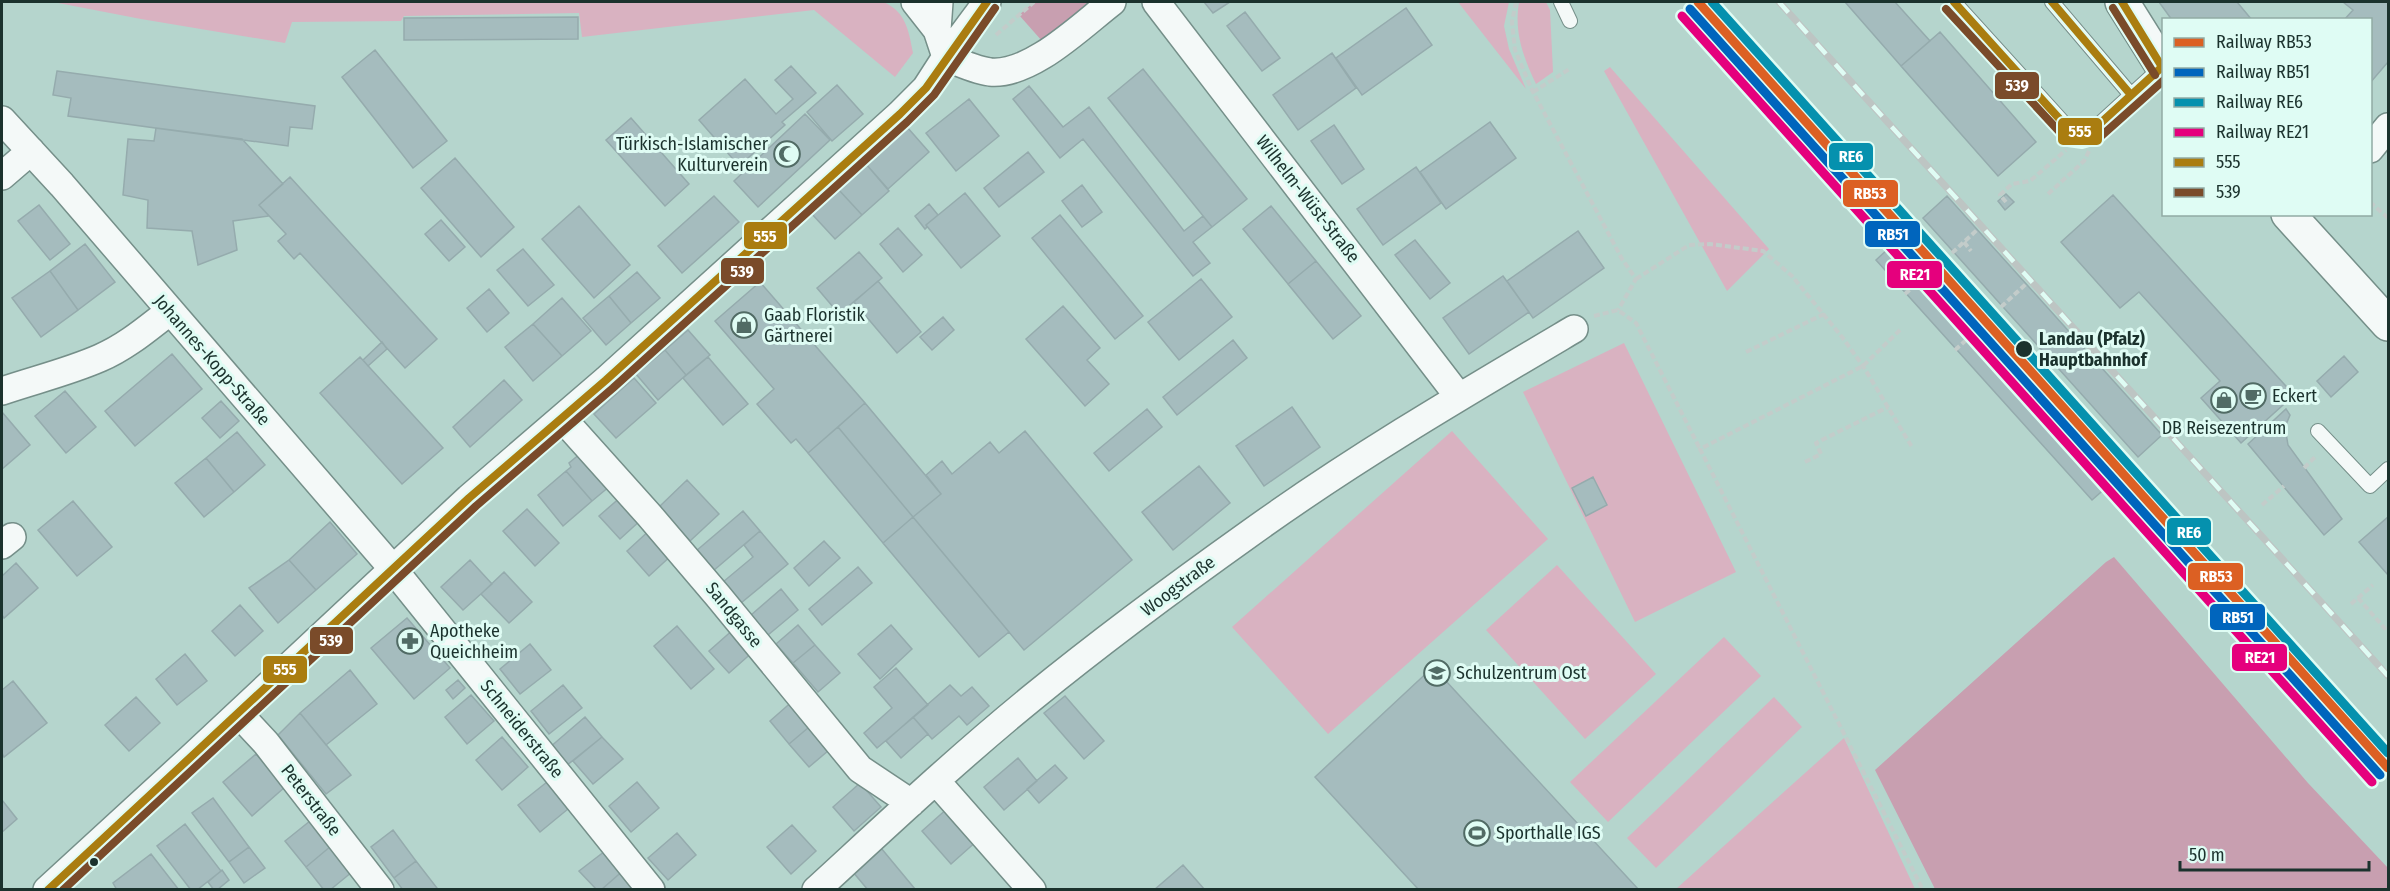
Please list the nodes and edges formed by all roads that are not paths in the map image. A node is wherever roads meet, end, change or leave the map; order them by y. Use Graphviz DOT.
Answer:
graph roads {
  1 [pos="915,2"];
  2 [pos="939,2"];
  3 [pos="1112,2"];
  4 [pos="1156,2"];
  5 [pos="1561,2"];
  6 [pos="1954,2"];
  7 [pos="2052,2"];
  8 [pos="2122,2"];
  9 [pos="980,6"];
  10 [pos="1570,21"];
  11 [pos="937,30"];
  12 [pos="946,57"];
  13 [pos="2162,66"];
  14 [pos="2162,69"];
  15 [pos="2131,95"];
  16 [pos="2,120"];
  17 [pos="2388,127"];
  18 [pos="2372,147"];
  19 [pos="31,151"];
  20 [pos="2,176"];
  21 [pos="2298,218"];
  22 [pos="170,311"];
  23 [pos="2388,324"];
  24 [pos="1574,329"];
  25 [pos="2,391"];
  26 [pos="1459,397"];
  27 [pos="562,418"];
  28 [pos="2318,431"];
  29 [pos="2388,469"];
  30 [pos="393,569"];
  31 [pos="238,714"];
  32 [pos="936,782"];
  33 [pos="911,803"];
  34 [pos="47,890"];
  35 [pos="380,890"];
  36 [pos="651,890"];
  37 [pos="816,890"];
  38 [pos="1032,890"];
  1 -- 11 [label="street"];
  2 -- 11 [label="street"];
  3 -- 12 [label="street"];
  4 -- 26 [label="street, Wilhelm-Wüst-Straße"];
  5 -- 10 [label="lane"];
  6 -- 15 [label="lane"];
  7 -- 15 [label="lane"];
  8 -- 13 [label="street"];
  9 -- 12 [label="street"];
  11 -- 12 [label="street"];
  12 -- 27 [label="street"];
  14 -- 15 [label="lane"];
  16 -- 19 [label="street, Johannes-Kopp-Straße"];
  17 -- 18 [label="street"];
  19 -- 20 [label="street"];
  19 -- 22 [label="street, Johannes-Kopp-Straße"];
  21 -- 23 [label="street"];
  22 -- 25 [label="street"];
  22 -- 30 [label="street, Johannes-Kopp-Straße"];
  24 -- 26 [label="street, Woogstraße"];
  26 -- 32 [label="street, Woogstraße"];
  27 -- 30 [label="street"];
  27 -- 33 [label="street, Sandgasse"];
  28 -- 29 [label="lane"];
  30 -- 31 [label="street"];
  30 -- 36 [label="street, Schneiderstraße"];
  31 -- 34 [label="street"];
  31 -- 35 [label="street, Peterstraße"];
  32 -- 33 [label="street, Woogstraße"];
  32 -- 38 [label="street"];
  33 -- 37 [label="street, Woogstraße"];
}
